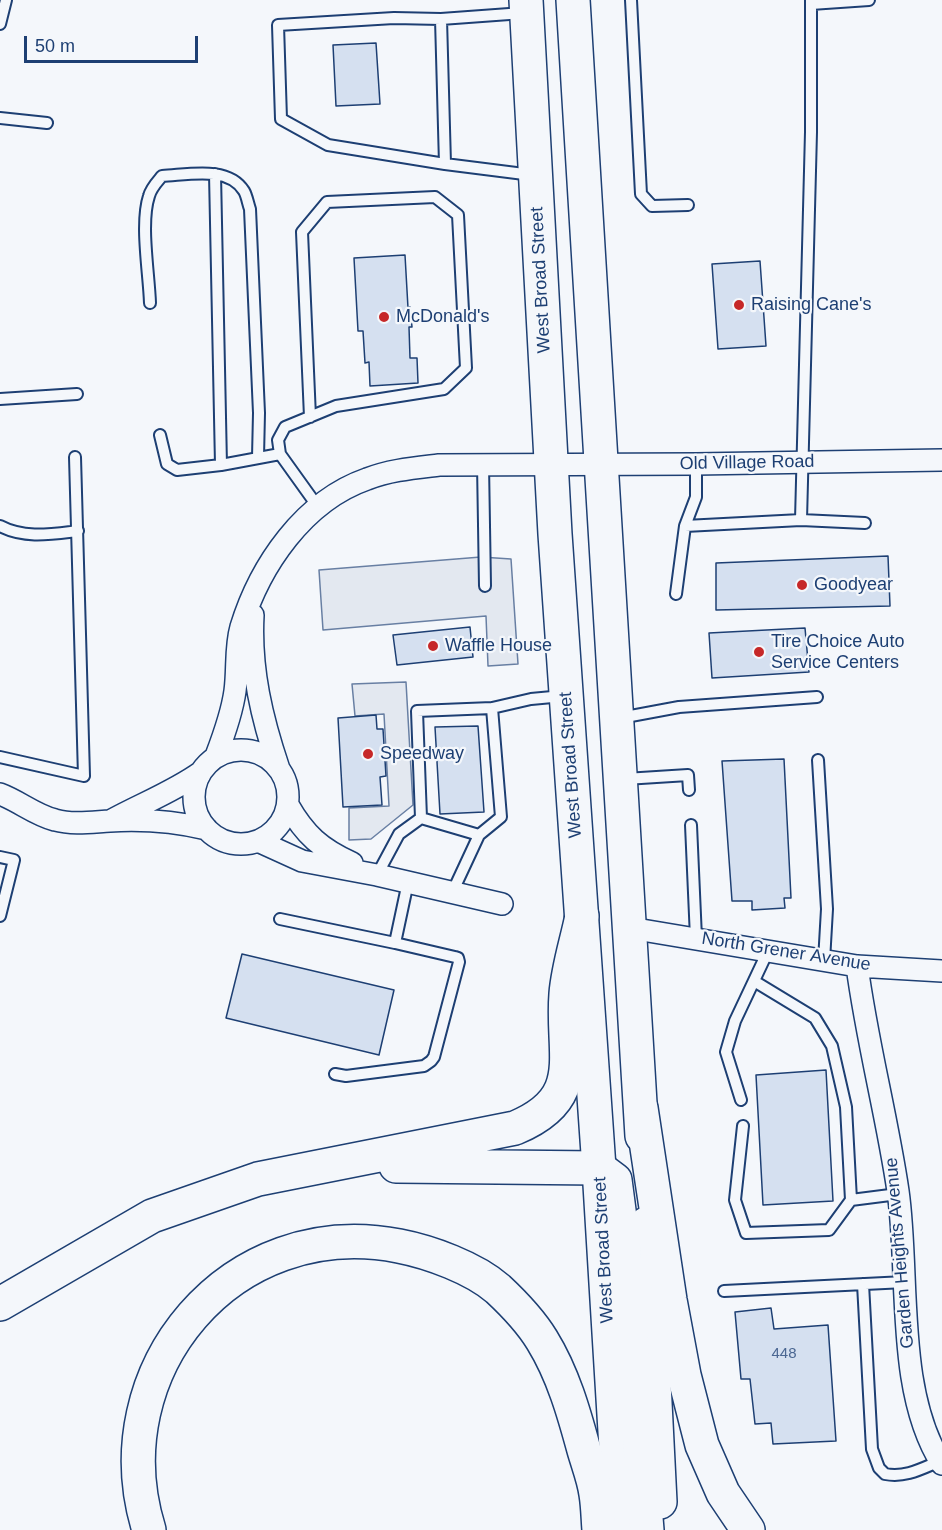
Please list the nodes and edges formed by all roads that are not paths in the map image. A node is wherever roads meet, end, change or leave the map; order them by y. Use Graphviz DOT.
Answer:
graph roads {
  1 [pos="6,0"];
  2 [pos="573,0"];
  3 [pos="631,0"];
  4 [pos="869,0"];
  5 [pos="811,2"];
  6 [pos="526,6"];
  7 [pos="441,19"];
  8 [pos="0,24"];
  9 [pos="0,118"];
  10 [pos="47,123"];
  11 [pos="446,164"];
  12 [pos="215,174"];
  13 [pos="536,175"];
  14 [pos="688,205"];
  15 [pos="150,303"];
  16 [pos="77,394"];
  17 [pos="0,399"];
  18 [pos="310,417"];
  19 [pos="160,435"];
  20 [pos="280,454"];
  21 [pos="75,457"];
  22 [pos="258,457"];
  23 [pos="942,460"];
  24 [pos="801,462"];
  25 [pos="483,464"];
  26 [pos="602,464"];
  27 [pos="696,464"];
  28 [pos="220,465"];
  29 [pos="551,465"];
  30 [pos="318,507"];
  31 [pos="801,520"];
  32 [pos="865,523"];
  33 [pos="0,526"];
  34 [pos="685,526"];
  35 [pos="78,531"];
  36 [pos="485,586"];
  37 [pos="255,590"];
  38 [pos="676,594"];
  39 [pos="566,696"];
  40 [pos="817,697"];
  41 [pos="492,708"];
  42 [pos="617,718"];
  43 [pos="216,756"];
  44 [pos="0,757"];
  45 [pos="818,760"];
  46 [pos="279,770"];
  47 [pos="201,772"];
  48 [pos="621,779"];
  49 [pos="689,790"];
  50 [pos="0,794"];
  51 [pos="288,805"];
  52 [pos="421,818"];
  53 [pos="111,821"];
  54 [pos="691,825"];
  55 [pos="207,829"];
  56 [pos="479,835"];
  57 [pos="258,841"];
  58 [pos="0,857"];
  59 [pos="376,875"];
  60 [pos="408,882"];
  61 [pos="452,893"];
  62 [pos="502,904"];
  63 [pos="0,916"];
  64 [pos="582,916"];
  65 [pos="280,919"];
  66 [pos="630,928"];
  67 [pos="696,938"];
  68 [pos="395,943"];
  69 [pos="768,951"];
  70 [pos="824,961"];
  71 [pos="857,966"];
  72 [pos="942,970"];
  73 [pos="754,981"];
  74 [pos="335,1074"];
  75 [pos="741,1100"];
  76 [pos="641,1108"];
  77 [pos="743,1126"];
  78 [pos="331,1165"];
  79 [pos="599,1168"];
  80 [pos="898,1194"];
  81 [pos="851,1200"];
  82 [pos="47,1276"];
  83 [pos="904,1282"];
  84 [pos="862,1284"];
  85 [pos="724,1291"];
  86 [pos="0,1304"];
  87 [pos="0,1323"];
  88 [pos="941,1463"];
  89 [pos="149,1530"];
  90 [pos="599,1530"];
  91 [pos="621,1530"];
  92 [pos="647,1530"];
  93 [pos="661,1530"];
  94 [pos="748,1530"];
  1 -- 8 [label="lane"];
  2 -- 26 [label="main road"];
  3 -- 14 [label="lane"];
  4 -- 5 [label="lane"];
  5 -- 24 [label="lane"];
  6 -- 7 [label="lane"];
  6 -- 13 [label="main road, West Broad Street"];
  7 -- 11 [label="lane"];
  7 -- 11 [label="lane"];
  9 -- 10 [label="lane"];
  11 -- 13 [label="lane"];
  12 -- 15 [label="lane"];
  12 -- 22 [label="lane"];
  12 -- 28 [label="lane"];
  13 -- 29 [label="main road, West Broad Street"];
  16 -- 17 [label="lane"];
  18 -- 18 [label="lane"];
  18 -- 20 [label="lane"];
  19 -- 28 [label="lane"];
  20 -- 22 [label="lane"];
  20 -- 30 [label="lane"];
  21 -- 35 [label="lane"];
  22 -- 28 [label="lane"];
  23 -- 24 [label="street, Old Village Road"];
  24 -- 27 [label="street, Old Village Road"];
  24 -- 31 [label="lane"];
  25 -- 29 [label="street, Old Village Road"];
  25 -- 30 [label="street, Old Village Road"];
  25 -- 36 [label="lane"];
  26 -- 27 [label="street, Old Village Road"];
  26 -- 29 [label="street, Old Village Road"];
  26 -- 42 [label="main road"];
  27 -- 34 [label="lane"];
  29 -- 39 [label="main road, West Broad Street"];
  30 -- 37 [label="street, Old Village Road"];
  31 -- 32 [label="lane"];
  31 -- 34 [label="lane"];
  33 -- 35 [label="lane"];
  34 -- 38 [label="lane"];
  35 -- 44 [label="lane"];
  37 -- 43 [label="street, Old Village Road"];
  37 -- 46 [label="street"];
  39 -- 41 [label="lane"];
  39 -- 64 [label="main road, West Broad Street"];
  40 -- 42 [label="lane"];
  41 -- 52 [label="lane"];
  41 -- 56 [label="lane"];
  42 -- 48 [label="main road"];
  43 -- 46 [label="street"];
  43 -- 47 [label="street"];
  45 -- 70 [label="lane"];
  46 -- 51 [label="street"];
  47 -- 53 [label="street"];
  47 -- 55 [label="street"];
  48 -- 49 [label="lane"];
  48 -- 66 [label="main road"];
  50 -- 53 [label="street"];
  51 -- 57 [label="street"];
  51 -- 59 [label="street"];
  52 -- 56 [label="lane"];
  52 -- 59 [label="lane"];
  53 -- 55 [label="street"];
  54 -- 67 [label="lane"];
  55 -- 57 [label="street"];
  56 -- 61 [label="lane"];
  57 -- 59 [label="street"];
  58 -- 63 [label="lane"];
  59 -- 60 [label="street"];
  60 -- 61 [label="street"];
  60 -- 68 [label="lane"];
  61 -- 62 [label="street"];
  64 -- 78 [label="main road"];
  64 -- 79 [label="main road, West Broad Street"];
  65 -- 68 [label="lane"];
  66 -- 67 [label="street, North Grener Avenue"];
  66 -- 76 [label="main road"];
  67 -- 69 [label="street, North Grener Avenue"];
  68 -- 74 [label="lane"];
  69 -- 70 [label="street, North Grener Avenue"];
  69 -- 73 [label="lane"];
  70 -- 71 [label="street, North Grener Avenue"];
  71 -- 72 [label="street, North Grener Avenue"];
  71 -- 80 [label="street, Garden Heights Avenue"];
  73 -- 75 [label="lane"];
  73 -- 81 [label="lane"];
  76 -- 93 [label="main road"];
  76 -- 94 [label="main road"];
  77 -- 81 [label="lane"];
  78 -- 79 [label="main road"];
  78 -- 82 [label="main road"];
  79 -- 91 [label="main road, West Broad Street"];
  79 -- 92 [label="main road"];
  80 -- 81 [label="lane"];
  80 -- 83 [label="street, Garden Heights Avenue"];
  82 -- 86 [label="main road"];
  82 -- 87 [label="main road"];
  83 -- 84 [label="lane"];
  83 -- 88 [label="street, Garden Heights Avenue"];
  84 -- 85 [label="lane"];
  84 -- 88 [label="lane"];
  89 -- 90 [label="main road"];
}
